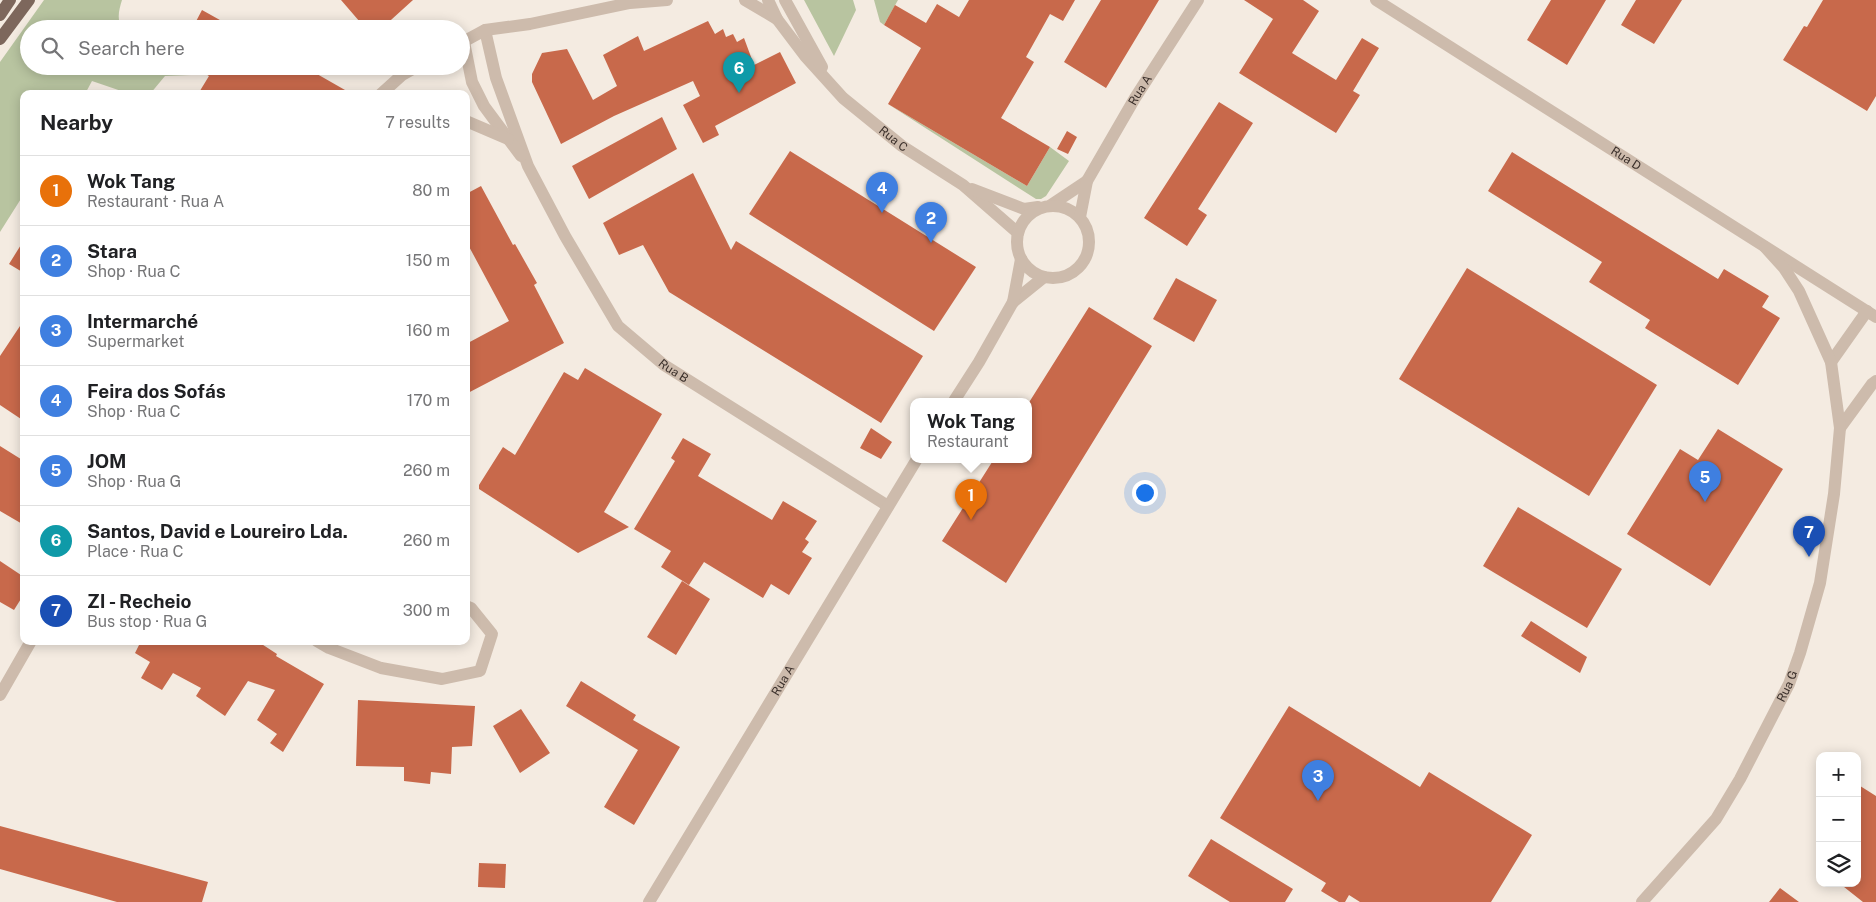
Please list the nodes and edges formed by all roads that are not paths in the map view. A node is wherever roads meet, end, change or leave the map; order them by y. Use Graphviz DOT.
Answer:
graph roads {
  1 [pos="10,0"];
  2 [pos="29,0"];
  3 [pos="667,0"];
  4 [pos="745,0"];
  5 [pos="768,0"];
  6 [pos="785,0"];
  7 [pos="1198,0"];
  8 [pos="1376,0"];
  9 [pos="632,2"];
  10 [pos="0,15"];
  11 [pos="777,19"];
  12 [pos="485,30"];
  13 [pos="470,38"];
  14 [pos="0,39"];
  15 [pos="470,73"];
  16 [pos="402,75"];
  17 [pos="830,83"];
  18 [pos="385,90"];
  19 [pos="470,123"];
  20 [pos="508,139"];
  21 [pos="528,166"];
  22 [pos="1086,181"];
  23 [pos="963,185"];
  24 [pos="1047,206"];
  25 [pos="1080,217"];
  26 [pos="1018,233"];
  27 [pos="1765,247"];
  28 [pos="1021,259"];
  29 [pos="1044,277"];
  30 [pos="1013,302"];
  31 [pos="1872,314"];
  32 [pos="1831,362"];
  33 [pos="1876,381"];
  34 [pos="956,398"];
  35 [pos="1840,428"];
  36 [pos="915,463"];
  37 [pos="888,506"];
  38 [pos="470,608"];
  39 [pos="29,645"];
  40 [pos="324,645"];
  41 [pos="0,695"];
  42 [pos="649,902"];
  43 [pos="1642,902"];
  1 -- 10 [label="main road"];
  2 -- 14 [label="main road"];
  3 -- 9 [label="street"];
  4 -- 11 [label="street"];
  5 -- 11 [label="street, Rua C"];
  6 -- 17 [label="street, Rua C"];
  7 -- 22 [label="street, Rua A"];
  8 -- 27 [label="street, Rua D"];
  9 -- 12 [label="street"];
  11 -- 17 [label="street, Rua C"];
  12 -- 13 [label="street"];
  12 -- 21 [label="street, Rua B"];
  15 -- 20 [label="street, Rua B"];
  16 -- 18 [label="street"];
  17 -- 23 [label="street, Rua C"];
  19 -- 20 [label="street"];
  20 -- 21 [label="street, Rua B"];
  21 -- 37 [label="street, Rua B"];
  22 -- 24 [label="street, Rua A"];
  22 -- 25 [label="street, Rua A"];
  23 -- 24 [label="street, Rua C"];
  23 -- 26 [label="street, Rua C"];
  24 -- 25 [label="street"];
  24 -- 26 [label="street"];
  25 -- 29 [label="street"];
  26 -- 28 [label="street"];
  27 -- 31 [label="street, Rua D"];
  27 -- 32 [label="street, Rua G"];
  28 -- 29 [label="street"];
  28 -- 30 [label="street"];
  29 -- 30 [label="street"];
  30 -- 34 [label="street"];
  31 -- 32 [label="street"];
  32 -- 35 [label="street, Rua G"];
  33 -- 35 [label="street"];
  35 -- 43 [label="street, Rua G"];
  36 -- 37 [label="street, Rua A"];
  37 -- 42 [label="street, Rua A"];
  38 -- 40 [label="street"];
  39 -- 41 [label="street"];
}
